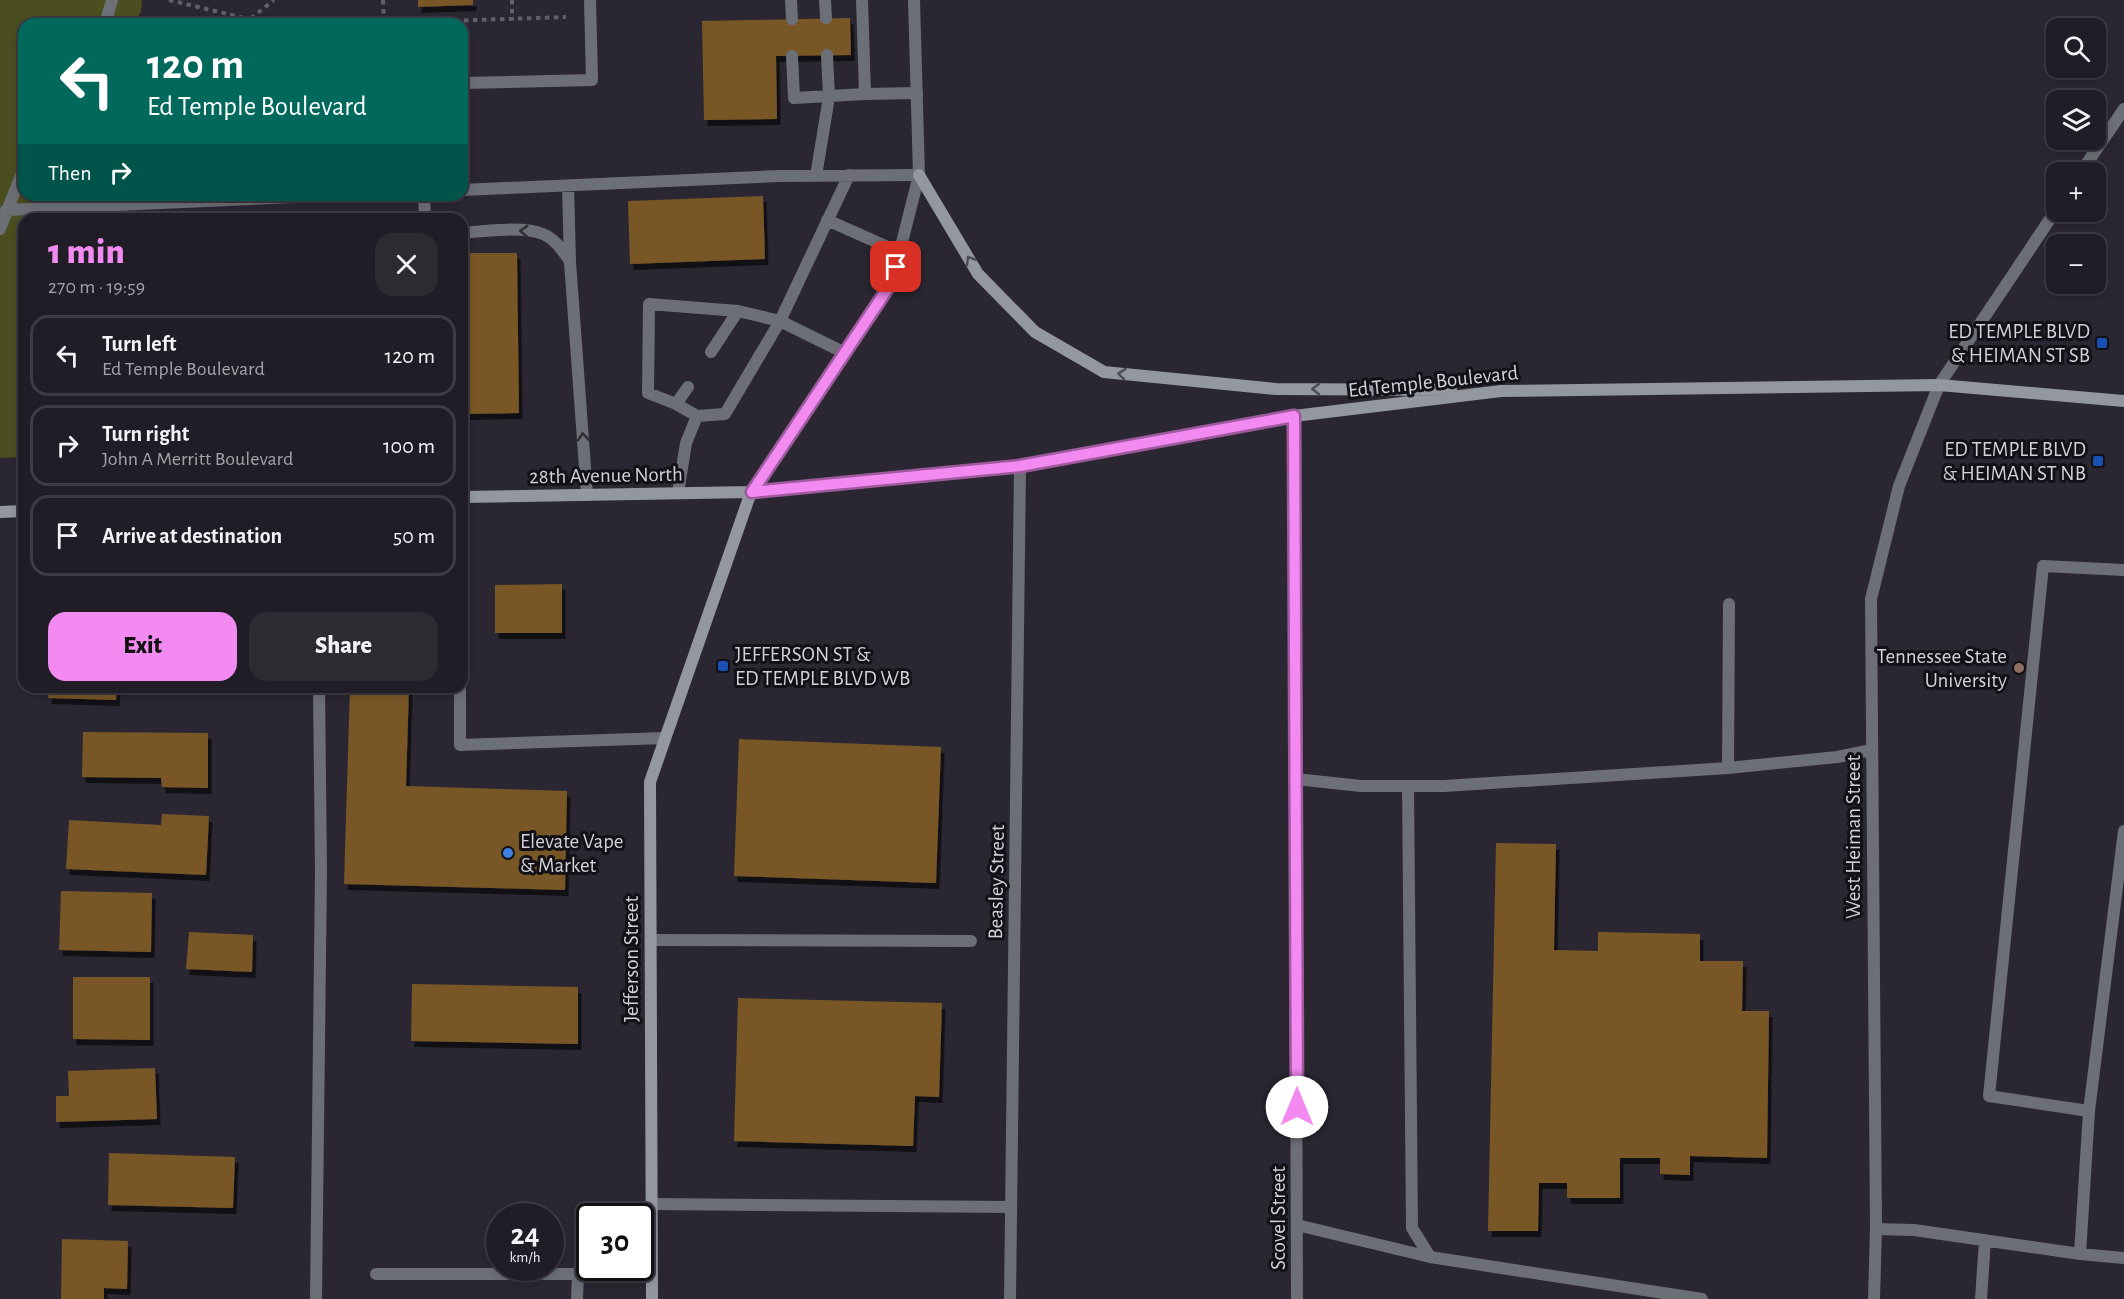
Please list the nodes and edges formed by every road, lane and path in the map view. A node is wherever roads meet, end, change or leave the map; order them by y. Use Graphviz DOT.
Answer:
graph roads {
  1 [pos="112,0"];
  2 [pos="169,0"];
  3 [pos="274,0"];
  4 [pos="383,0"];
  5 [pos="512,0"];
  6 [pos="590,0"];
  7 [pos="791,0"];
  8 [pos="825,0"];
  9 [pos="862,0"];
  10 [pos="914,0"];
  11 [pos="590,16"];
  12 [pos="107,18"];
  13 [pos="242,18"];
  14 [pos="252,18"];
  15 [pos="384,18"];
  16 [pos="826,18"];
  17 [pos="512,19"];
  18 [pos="792,19"];
  19 [pos="468,20"];
  20 [pos="792,56"];
  21 [pos="827,56"];
  22 [pos="468,83"];
  23 [pos="917,93"];
  24 [pos="865,94"];
  25 [pos="829,97"];
  26 [pos="2124,109"];
  27 [pos="2088,162"];
  28 [pos="849,175"];
  29 [pos="919,175"];
  30 [pos="816,176"];
  31 [pos="18,182"];
  32 [pos="568,186"];
  33 [pos="468,190"];
  34 [pos="205,201"];
  35 [pos="6,210"];
  36 [pos="827,220"];
  37 [pos="2048,222"];
  38 [pos="0,228"];
  39 [pos="468,233"];
  40 [pos="899,252"];
  41 [pos="570,262"];
  42 [pos="738,310"];
  43 [pos="780,321"];
  44 [pos="711,352"];
  45 [pos="845,353"];
  46 [pos="1939,385"];
  47 [pos="688,387"];
  48 [pos="1501,390"];
  49 [pos="2124,401"];
  50 [pos="676,404"];
  51 [pos="697,416"];
  52 [pos="1294,416"];
  53 [pos="1020,466"];
  54 [pos="752,492"];
  55 [pos="678,493"];
  56 [pos="587,495"];
  57 [pos="468,497"];
  58 [pos="18,511"];
  59 [pos="0,512"];
  60 [pos="2124,570"];
  61 [pos="1729,604"];
  62 [pos="319,693"];
  63 [pos="460,693"];
  64 [pos="665,738"];
  65 [pos="1872,750"];
  66 [pos="1728,768"];
  67 [pos="1296,779"];
  68 [pos="1408,786"];
  69 [pos="2124,831"];
  70 [pos="651,940"];
  71 [pos="971,940"];
  72 [pos="2089,1111"];
  73 [pos="652,1203"];
  74 [pos="654,1204"];
  75 [pos="1011,1207"];
  76 [pos="1297,1225"];
  77 [pos="1876,1229"];
  78 [pos="1985,1240"];
  79 [pos="2080,1254"];
  80 [pos="1430,1257"];
  81 [pos="2124,1258"];
  82 [pos="376,1274"];
  83 [pos="652,1281"];
  84 [pos="316,1299"];
  85 [pos="577,1299"];
  86 [pos="652,1299"];
  87 [pos="1010,1299"];
  88 [pos="1297,1299"];
  89 [pos="1702,1299"];
  90 [pos="1874,1299"];
  91 [pos="1981,1299"];
  1 -- 12 [label="street"];
  2 -- 13 [label="path"];
  3 -- 14 [label="path"];
  4 -- 15 [label="path"];
  5 -- 17 [label="path"];
  6 -- 11 [label="street"];
  7 -- 18 [label="street"];
  8 -- 16 [label="street"];
  9 -- 24 [label="street"];
  10 -- 23 [label="street"];
  11 -- 17 [label="path"];
  11 -- 22 [label="street"];
  17 -- 19 [label="path"];
  20 -- 25 [label="street"];
  21 -- 25 [label="street"];
  23 -- 24 [label="street"];
  23 -- 29 [label="street"];
  24 -- 25 [label="street"];
  25 -- 30 [label="street"];
  26 -- 27 [label="street"];
  28 -- 29 [label="street"];
  28 -- 30 [label="street"];
  28 -- 36 [label="street"];
  29 -- 40 [label="street"];
  48 -- 29 [label="main road, one-way"];
  30 -- 32 [label="street"];
  31 -- 35 [label="street"];
  32 -- 33 [label="street"];
  32 -- 41 [label="street"];
  34 -- 35 [label="street"];
  35 -- 38 [label="street"];
  36 -- 40 [label="street"];
  36 -- 43 [label="street"];
  37 -- 46 [label="street, West Heiman Street"];
  41 -- 39 [label="street, one-way"];
  40 -- 45 [label="street"];
  56 -- 41 [label="street, one-way"];
  42 -- 43 [label="street"];
  42 -- 44 [label="street"];
  42 -- 50 [label="street"];
  43 -- 45 [label="street"];
  43 -- 51 [label="street"];
  45 -- 54 [label="street"];
  46 -- 48 [label="main road, Ed Temple Boulevard"];
  46 -- 49 [label="main road, Ed Temple Boulevard"];
  46 -- 65 [label="street, West Heiman Street"];
  47 -- 50 [label="street"];
  48 -- 52 [label="main road, Ed Temple Boulevard"];
  50 -- 51 [label="street"];
  51 -- 55 [label="street"];
  52 -- 53 [label="main road, Ed Temple Boulevard"];
  52 -- 67 [label="street, Scovel Street"];
  53 -- 54 [label="main road, Ed Temple Boulevard"];
  53 -- 75 [label="street, Beasley Street"];
  54 -- 55 [label="main road, 28th Avenue North"];
  54 -- 64 [label="main road, Jefferson Street"];
  55 -- 56 [label="main road, 28th Avenue North"];
  56 -- 57 [label="main road, 28th Avenue North"];
  58 -- 59 [label="main road"];
  60 -- 72 [label="street"];
  61 -- 66 [label="street"];
  62 -- 84 [label="street"];
  63 -- 64 [label="street"];
  64 -- 70 [label="main road, Jefferson Street"];
  65 -- 66 [label="street"];
  65 -- 77 [label="street, West Heiman Street"];
  66 -- 68 [label="street"];
  67 -- 68 [label="street"];
  67 -- 76 [label="street, Scovel Street"];
  68 -- 80 [label="street"];
  69 -- 72 [label="street"];
  70 -- 71 [label="street"];
  70 -- 73 [label="main road, Jefferson Street"];
  72 -- 79 [label="street"];
  74 -- 75 [label="street"];
  75 -- 87 [label="street, Beasley Street"];
  76 -- 80 [label="street"];
  76 -- 88 [label="street, Scovel Street"];
  77 -- 78 [label="street"];
  77 -- 90 [label="street, West Heiman Street"];
  78 -- 79 [label="street"];
  78 -- 91 [label="street"];
  79 -- 81 [label="street"];
  80 -- 89 [label="street"];
  82 -- 85 [label="street"];
  83 -- 86 [label="main road, Jefferson Street"];
}
